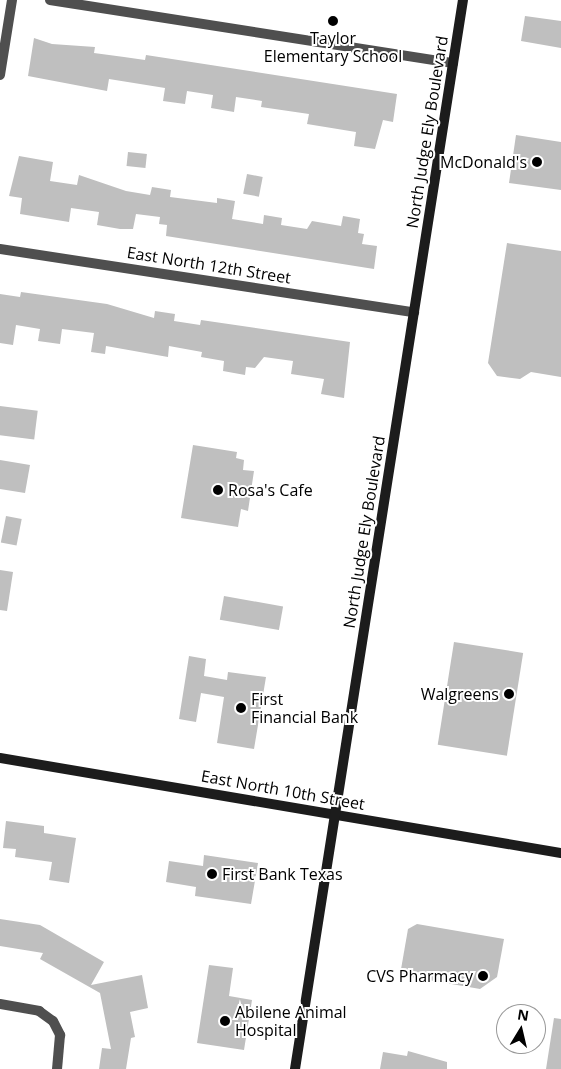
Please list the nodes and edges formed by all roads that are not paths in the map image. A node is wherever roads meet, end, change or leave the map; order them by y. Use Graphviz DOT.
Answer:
graph roads {
  1 [pos="12,0"];
  2 [pos="50,0"];
  3 [pos="463,0"];
  4 [pos="453,63"];
  5 [pos="0,75"];
  6 [pos="0,248"];
  7 [pos="414,312"];
  8 [pos="0,758"];
  9 [pos="335,814"];
  10 [pos="561,853"];
  11 [pos="0,1004"];
  12 [pos="57,1069"];
  13 [pos="295,1069"];
  1 -- 5 [label="street"];
  2 -- 4 [label="street"];
  3 -- 4 [label="main road, North Judge Ely Boulevard"];
  4 -- 7 [label="main road, North Judge Ely Boulevard"];
  6 -- 7 [label="street, East North 12th Street"];
  7 -- 9 [label="main road, North Judge Ely Boulevard"];
  8 -- 9 [label="main road, East North 10th Street"];
  9 -- 10 [label="main road, East North 10th Street"];
  9 -- 13 [label="main road, North Judge Ely Boulevard"];
  11 -- 12 [label="street"];
}
